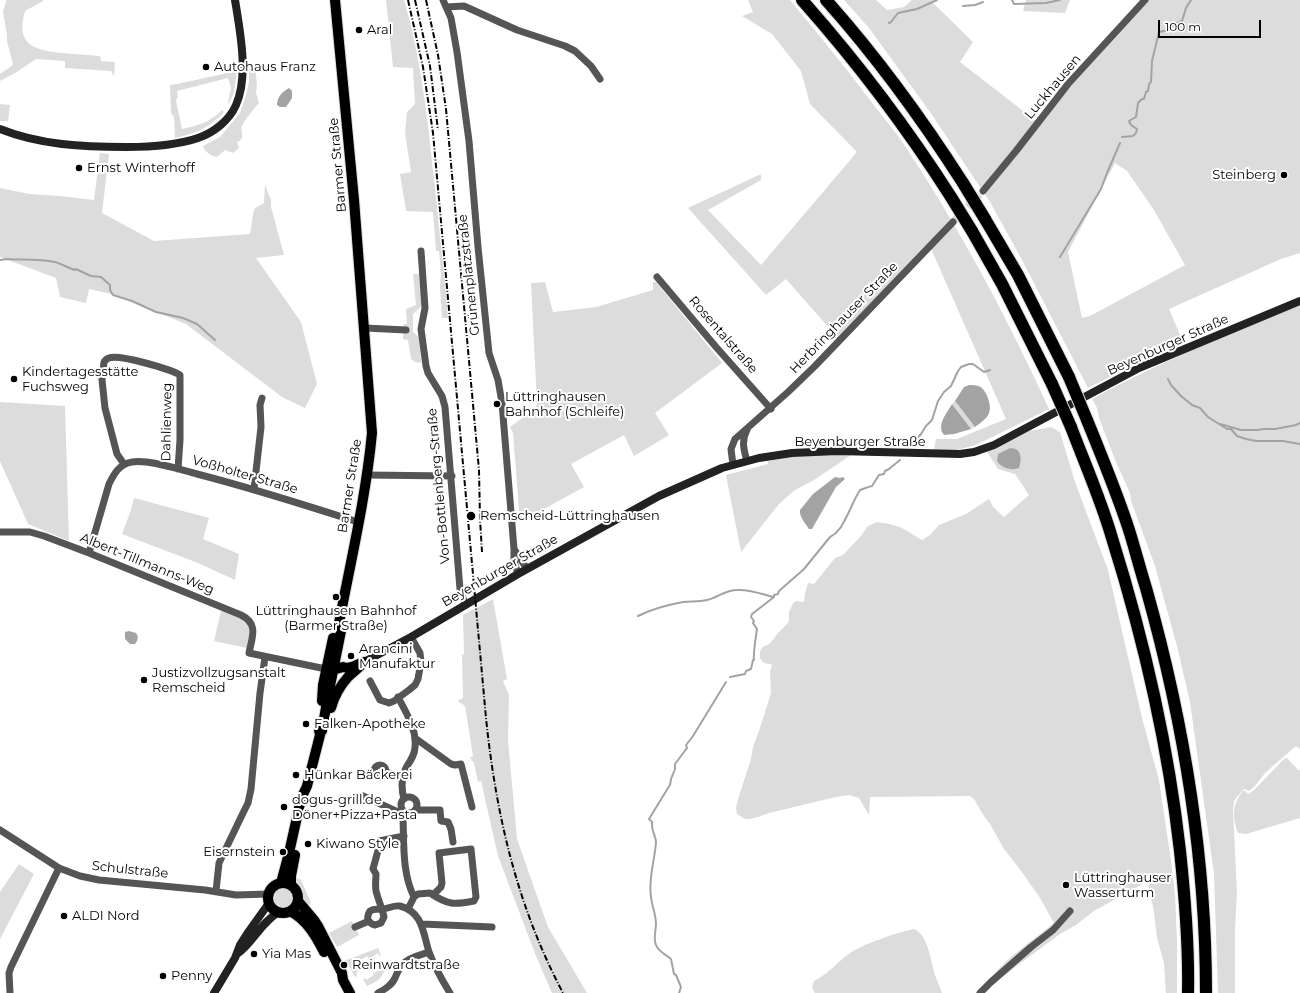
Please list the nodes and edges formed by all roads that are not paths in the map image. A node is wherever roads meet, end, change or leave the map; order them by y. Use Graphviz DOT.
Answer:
graph roads {
  1 [pos="236,0"];
  2 [pos="335,0"];
  3 [pos="802,0"];
  4 [pos="826,0"];
  5 [pos="1145,0"];
  6 [pos="444,3"];
  7 [pos="600,79"];
  8 [pos="0,129"];
  9 [pos="983,191"];
  10 [pos="953,222"];
  11 [pos="421,251"];
  12 [pos="657,278"];
  13 [pos="1300,301"];
  14 [pos="365,328"];
  15 [pos="406,330"];
  16 [pos="262,398"];
  17 [pos="771,409"];
  18 [pos="749,427"];
  19 [pos="747,461"];
  20 [pos="124,464"];
  21 [pos="733,465"];
  22 [pos="178,469"];
  23 [pos="366,475"];
  24 [pos="452,476"];
  25 [pos="254,489"];
  26 [pos="358,522"];
  27 [pos="0,532"];
  28 [pos="514,549"];
  29 [pos="89,552"];
  30 [pos="527,569"];
  31 [pos="518,574"];
  32 [pos="465,604"];
  33 [pos="411,637"];
  34 [pos="265,657"];
  35 [pos="364,662"];
  36 [pos="329,670"];
  37 [pos="353,672"];
  38 [pos="370,681"];
  39 [pos="398,697"];
  40 [pos="321,733"];
  41 [pos="415,738"];
  42 [pos="386,772"];
  43 [pos="402,777"];
  44 [pos="364,796"];
  45 [pos="404,799"];
  46 [pos="472,807"];
  47 [pos="415,810"];
  48 [pos="404,812"];
  49 [pos="0,830"];
  50 [pos="404,836"];
  51 [pos="454,842"];
  52 [pos="59,868"];
  53 [pos="286,884"];
  54 [pos="216,891"];
  55 [pos="433,895"];
  56 [pos="414,897"];
  57 [pos="269,899"];
  58 [pos="298,902"];
  59 [pos="408,909"];
  60 [pos="382,910"];
  61 [pos="290,911"];
  62 [pos="1070,911"];
  63 [pos="279,912"];
  64 [pos="369,921"];
  65 [pos="422,924"];
  66 [pos="355,927"];
  67 [pos="492,927"];
  68 [pos="429,952"];
  69 [pos="237,955"];
  70 [pos="343,980"];
  71 [pos="10,993"];
  72 [pos="214,993"];
  73 [pos="350,993"];
  74 [pos="378,993"];
  75 [pos="450,993"];
  76 [pos="980,993"];
  77 [pos="1188,993"];
  78 [pos="1206,993"];
  1 -- 8 [label="main road"];
  2 -- 14 [label="main road, Barmer Straße"];
  3 -- 77 [label="highway, bridge"];
  4 -- 78 [label="highway, bridge"];
  5 -- 9 [label="street, Luckhausen"];
  6 -- 7 [label="street"];
  6 -- 28 [label="street, Grünenplatzstraße"];
  10 -- 17 [label="street, Herbringhauser Straße"];
  11 -- 24 [label="street, Von-Bottlenberg-Straße"];
  12 -- 17 [label="street, Rosentalstraße"];
  13 -- 19 [label="main road, Beyenburger Straße"];
  14 -- 15 [label="street"];
  14 -- 23 [label="main road, Barmer Straße"];
  16 -- 25 [label="street"];
  17 -- 18 [label="street, Herbringhauser Straße"];
  18 -- 19 [label="street"];
  18 -- 21 [label="street, Herbringhauser Straße"];
  19 -- 21 [label="main road, Beyenburger Straße"];
  20 -- 22 [label="street, Voßholter Straße"];
  20 -- 22 [label="street, Dahlienweg"];
  20 -- 29 [label="street"];
  21 -- 30 [label="main road, Beyenburger Straße"];
  22 -- 25 [label="street, Voßholter Straße"];
  23 -- 24 [label="street"];
  23 -- 26 [label="main road, Barmer Straße"];
  24 -- 32 [label="street, Von-Bottlenberg-Straße"];
  25 -- 26 [label="street, Voßholter Straße"];
  26 -- 36 [label="main road, Barmer Straße"];
  27 -- 29 [label="street, Albert-Tillmanns-Weg"];
  28 -- 30 [label="street, Grünenplatzstraße"];
  28 -- 31 [label="street, Grünenplatzstraße"];
  29 -- 34 [label="street, Albert-Tillmanns-Weg"];
  30 -- 31 [label="main road, Beyenburger Straße"];
  31 -- 32 [label="main road, Beyenburger Straße"];
  32 -- 33 [label="main road, Beyenburger Straße"];
  33 -- 35 [label="main road, Beyenburger Straße"];
  33 -- 39 [label="street"];
  34 -- 36 [label="street"];
  34 -- 54 [label="street"];
  35 -- 36 [label="main road"];
  35 -- 37 [label="main road"];
  36 -- 37 [label="main road"];
  36 -- 40 [label="main road, Barmer Straße"];
  37 -- 40 [label="main road"];
  38 -- 39 [label="street"];
  39 -- 41 [label="street"];
  40 -- 53 [label="main road, Barmer Straße"];
  41 -- 43 [label="street"];
  41 -- 46 [label="street"];
  42 -- 43 [label="street"];
  43 -- 45 [label="street"];
  44 -- 48 [label="street"];
  45 -- 47 [label="street"];
  45 -- 48 [label="street"];
  47 -- 48 [label="street"];
  47 -- 51 [label="street"];
  48 -- 50 [label="street"];
  49 -- 52 [label="street, Schulstraße"];
  50 -- 56 [label="street"];
  50 -- 60 [label="street"];
  52 -- 54 [label="street, Schulstraße"];
  52 -- 71 [label="street"];
  53 -- 57 [label="main road"];
  53 -- 58 [label="main road"];
  54 -- 57 [label="street, Schulstraße"];
  55 -- 55 [label="street"];
  55 -- 56 [label="street"];
  56 -- 59 [label="street"];
  57 -- 63 [label="main road"];
  57 -- 69 [label="main road"];
  58 -- 61 [label="main road"];
  58 -- 70 [label="main road"];
  59 -- 60 [label="street"];
  59 -- 65 [label="street"];
  60 -- 64 [label="street"];
  60 -- 64 [label="street"];
  61 -- 63 [label="main road"];
  61 -- 70 [label="main road"];
  62 -- 76 [label="street"];
  63 -- 69 [label="main road"];
  64 -- 66 [label="street"];
  65 -- 67 [label="street"];
  65 -- 68 [label="street"];
  68 -- 74 [label="street"];
  68 -- 75 [label="street"];
  69 -- 72 [label="main road"];
  70 -- 73 [label="main road"];
}
